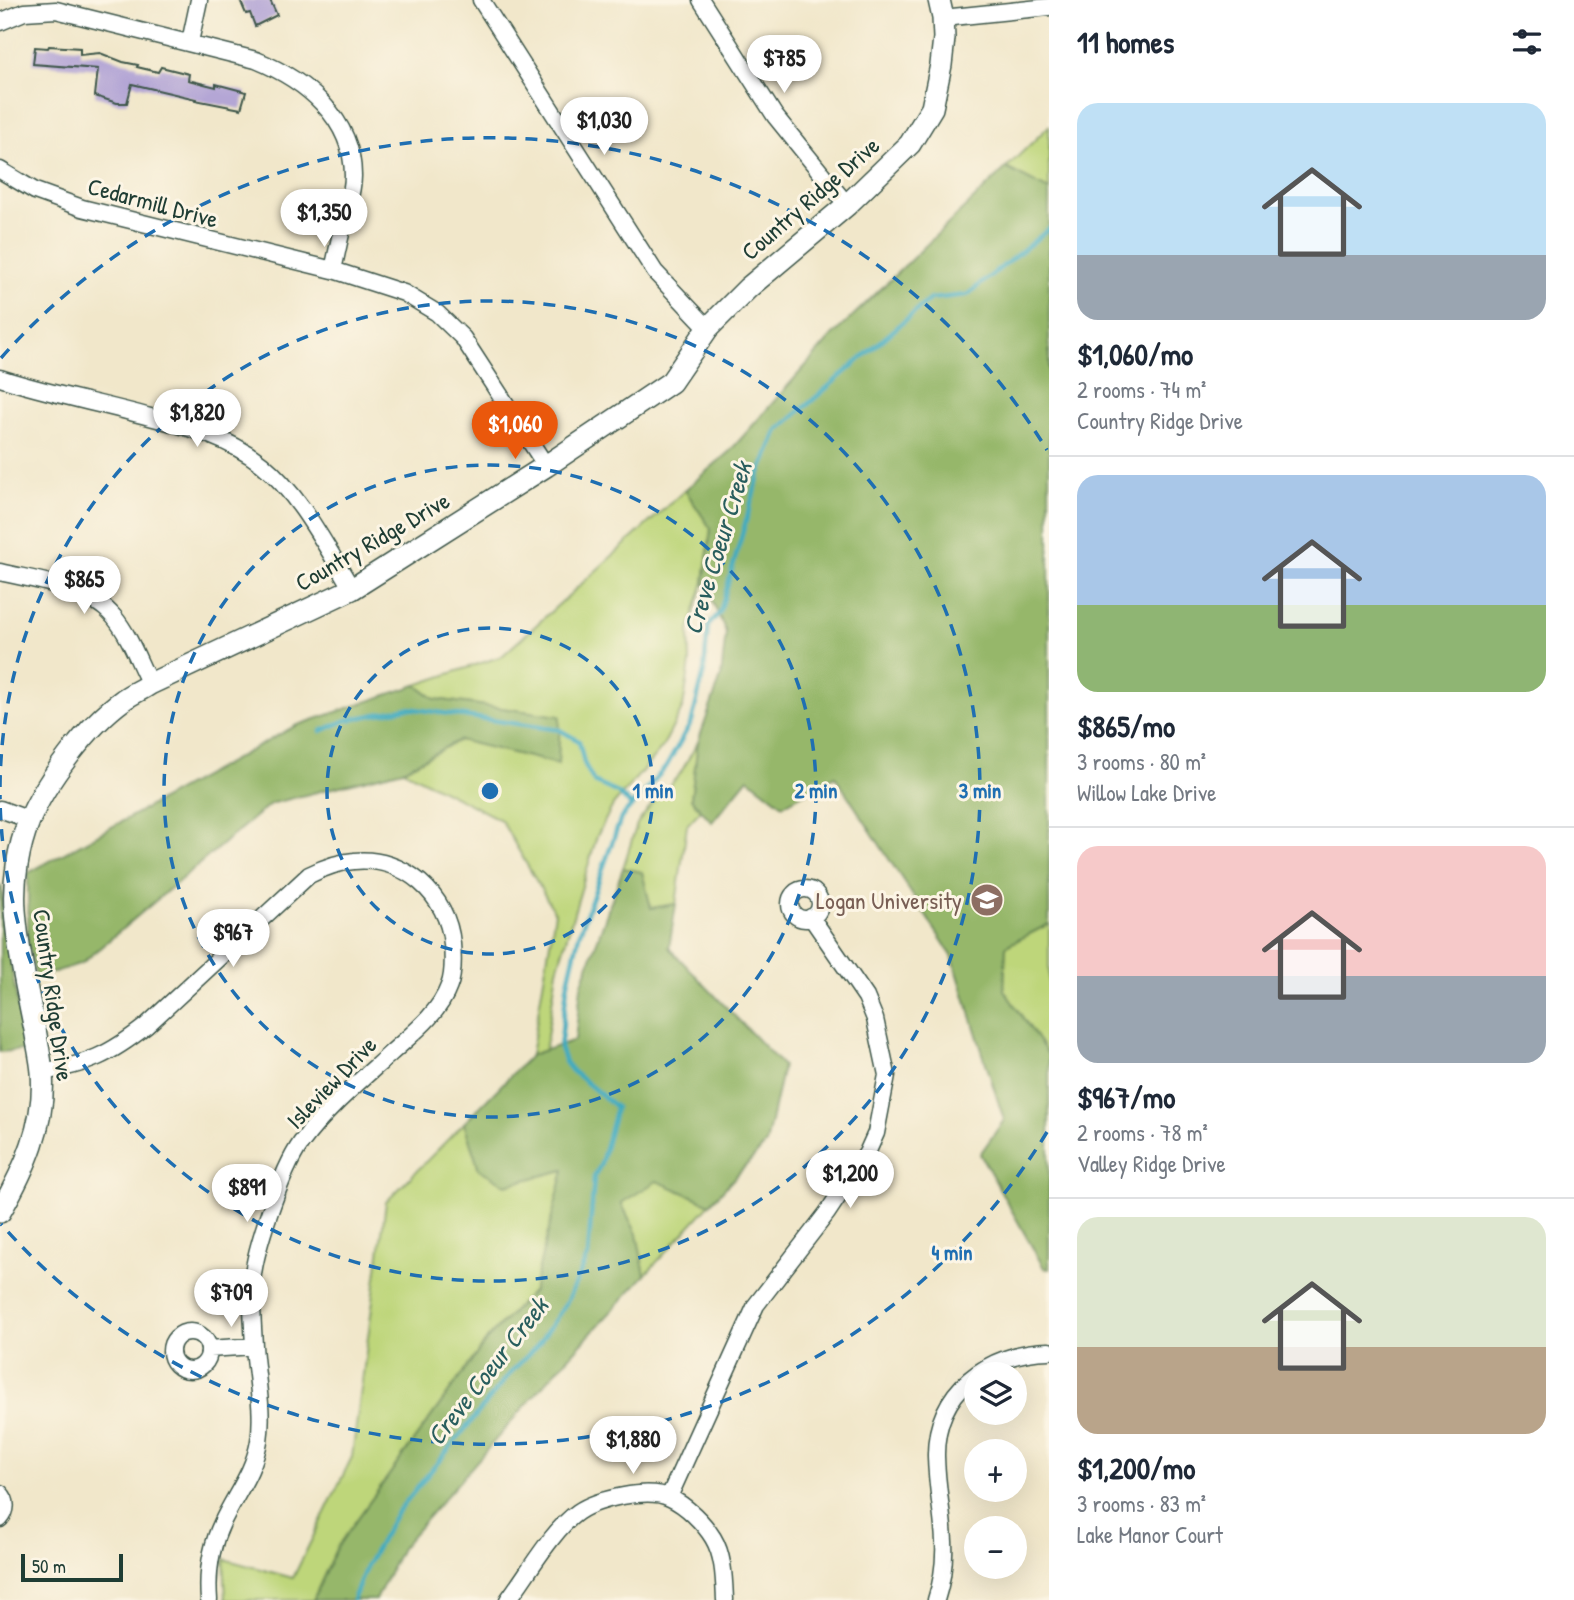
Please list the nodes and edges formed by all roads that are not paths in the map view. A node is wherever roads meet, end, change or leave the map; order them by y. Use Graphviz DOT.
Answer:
graph roads {
  1 [pos="199,0"];
  2 [pos="481,0"];
  3 [pos="701,0"];
  4 [pos="1049,7"];
  5 [pos="941,9"];
  6 [pos="0,22"];
  7 [pos="190,42"];
  8 [pos="0,170"];
  9 [pos="846,205"];
  10 [pos="333,271"];
  11 [pos="708,328"];
  12 [pos="0,378"];
  13 [pos="546,466"];
  14 [pos="0,572"];
  15 [pos="352,589"];
  16 [pos="150,684"];
  17 [pos="0,809"];
  18 [pos="30,820"];
  19 [pos="811,916"];
  20 [pos="42,1072"];
  21 [pos="0,1212"];
  22 [pos="254,1346"];
  23 [pos="209,1349"];
  24 [pos="1049,1351"];
  25 [pos="0,1493"];
  26 [pos="669,1497"];
  27 [pos="0,1519"];
  28 [pos="209,1600"];
  29 [pos="509,1600"];
  30 [pos="725,1600"];
  31 [pos="936,1600"];
  1 -- 7 [label="street"];
  2 -- 11 [label="street"];
  3 -- 9 [label="street"];
  4 -- 5 [label="street"];
  5 -- 9 [label="street, Country Ridge Drive"];
  6 -- 7 [label="street"];
  7 -- 10 [label="street"];
  8 -- 10 [label="street, Cedarmill Drive"];
  9 -- 11 [label="street, Country Ridge Drive"];
  10 -- 13 [label="street, Cedarmill Drive"];
  11 -- 13 [label="street, Country Ridge Drive"];
  12 -- 15 [label="street"];
  13 -- 15 [label="street, Country Ridge Drive"];
  14 -- 16 [label="street"];
  15 -- 16 [label="street, Country Ridge Drive"];
  16 -- 18 [label="street, Country Ridge Drive"];
  17 -- 18 [label="street"];
  18 -- 20 [label="street, Country Ridge Drive"];
  19 -- 26 [label="street"];
  20 -- 21 [label="street, Country Ridge Drive"];
  20 -- 22 [label="street, Isleview Drive"];
  22 -- 23 [label="street"];
  22 -- 28 [label="street, Isleview Drive"];
  24 -- 31 [label="street"];
  25 -- 27 [label="street"];
  26 -- 29 [label="street"];
  26 -- 30 [label="street"];
}
